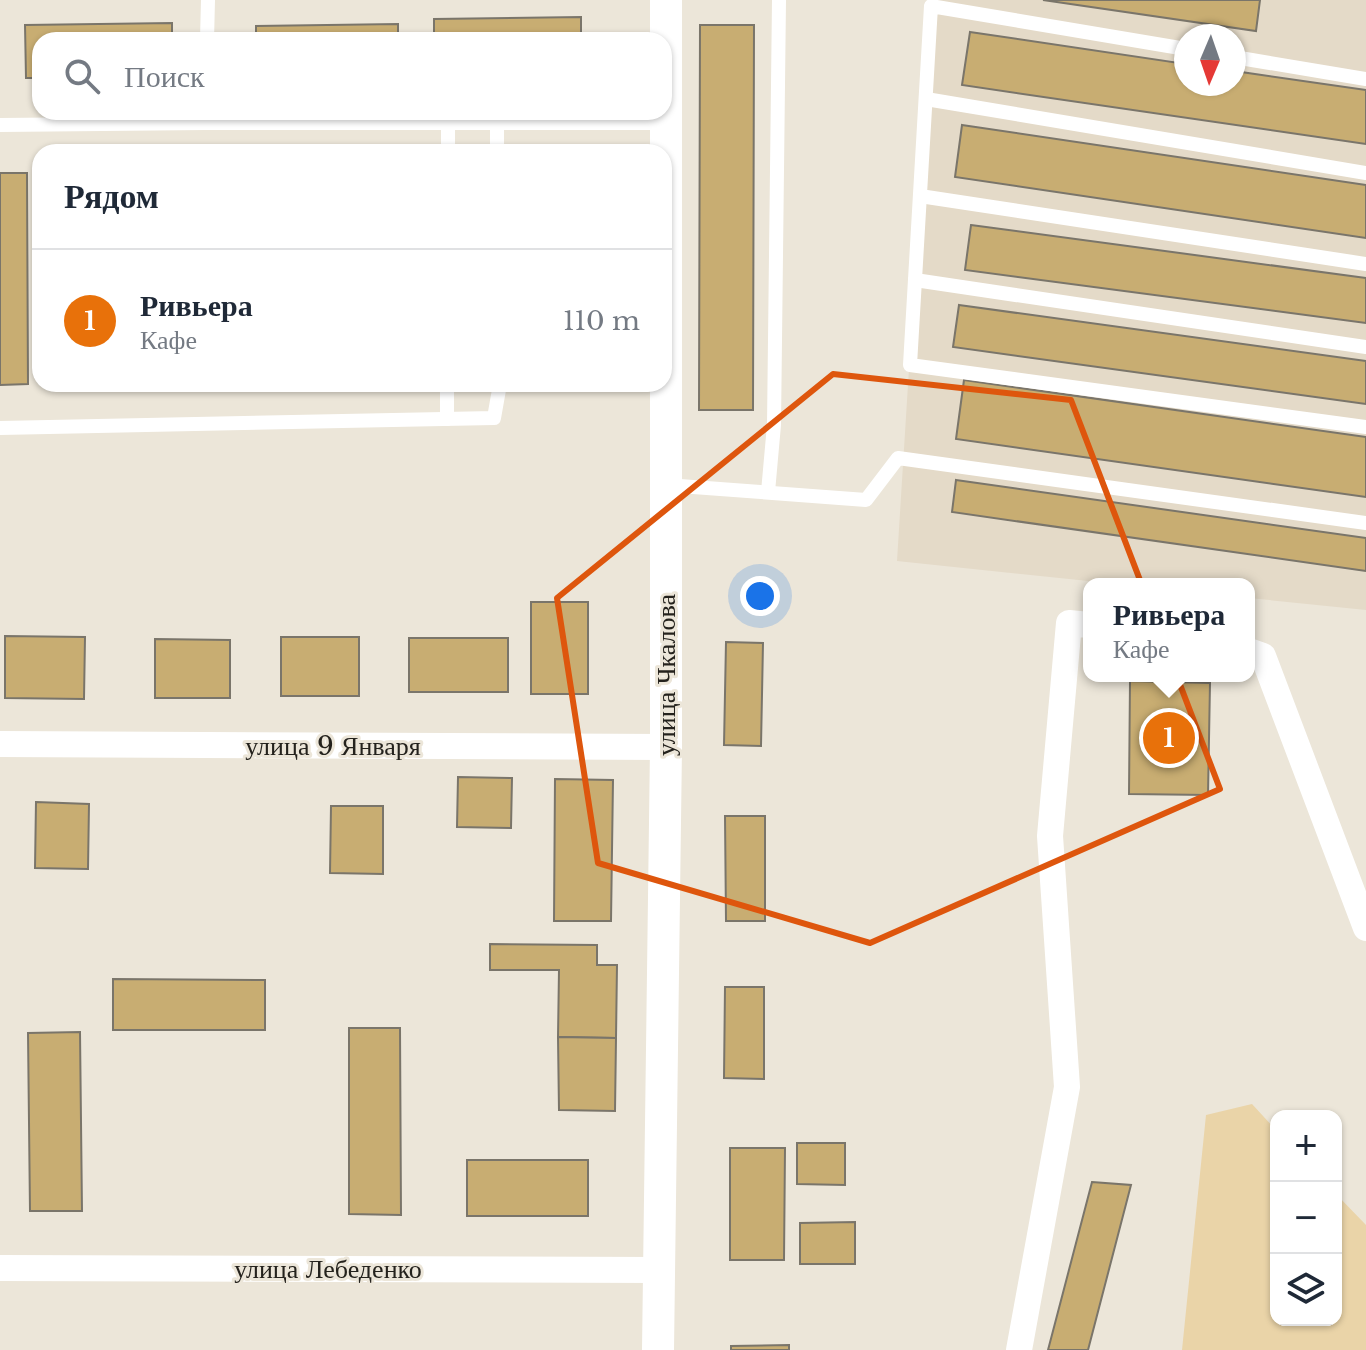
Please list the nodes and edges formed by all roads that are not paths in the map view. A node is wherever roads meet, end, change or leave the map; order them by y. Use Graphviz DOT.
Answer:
graph roads {
  1 [pos="208,0"];
  2 [pos="666,0"];
  3 [pos="779,0"];
  4 [pos="207,32"];
  5 [pos="666,32"];
  6 [pos="1174,47"];
  7 [pos="1246,59"];
  8 [pos="1366,79"];
  9 [pos="926,99"];
  10 [pos="147,120"];
  11 [pos="367,120"];
  12 [pos="448,121"];
  13 [pos="497,122"];
  14 [pos="666,123"];
  15 [pos="0,125"];
  16 [pos="448,144"];
  17 [pos="497,144"];
  18 [pos="666,144"];
  19 [pos="1366,173"];
  20 [pos="920,196"];
  21 [pos="1366,264"];
  22 [pos="915,280"];
  23 [pos="1366,347"];
  24 [pos="447,392"];
  25 [pos="499,392"];
  26 [pos="666,392"];
  27 [pos="447,419"];
  28 [pos="1366,427"];
  29 [pos="0,428"];
  30 [pos="666,485"];
  31 [pos="768,492"];
  32 [pos="1366,523"];
  33 [pos="1083,624"];
  34 [pos="1255,653"];
  35 [pos="0,744"];
  36 [pos="666,747"];
  37 [pos="1366,928"];
  38 [pos="0,1268"];
  39 [pos="657,1270"];
  40 [pos="658,1350"];
  41 [pos="1019,1350"];
  1 -- 4 [label="lane"];
  2 -- 5 [label="street, улица Чкалова"];
  3 -- 31 [label="lane"];
  6 -- 9 [label="lane"];
  7 -- 8 [label="lane"];
  9 -- 19 [label="lane"];
  9 -- 20 [label="lane"];
  10 -- 15 [label="lane"];
  11 -- 12 [label="lane"];
  12 -- 13 [label="lane"];
  12 -- 16 [label="lane"];
  13 -- 14 [label="lane"];
  13 -- 17 [label="lane"];
  14 -- 18 [label="street, улица Чкалова"];
  20 -- 21 [label="lane"];
  20 -- 22 [label="lane"];
  22 -- 23 [label="lane"];
  22 -- 28 [label="lane"];
  24 -- 27 [label="lane"];
  25 -- 27 [label="lane"];
  26 -- 30 [label="street, улица Чкалова"];
  27 -- 29 [label="lane"];
  30 -- 31 [label="lane"];
  30 -- 36 [label="street, улица Чкалова"];
  31 -- 32 [label="lane"];
  33 -- 41 [label="street"];
  34 -- 37 [label="street"];
  35 -- 36 [label="street, улица 9 Января"];
  36 -- 39 [label="street, улица Чкалова"];
  38 -- 39 [label="street, улица Лебеденко"];
  39 -- 40 [label="street, улица Чкалова"];
}
